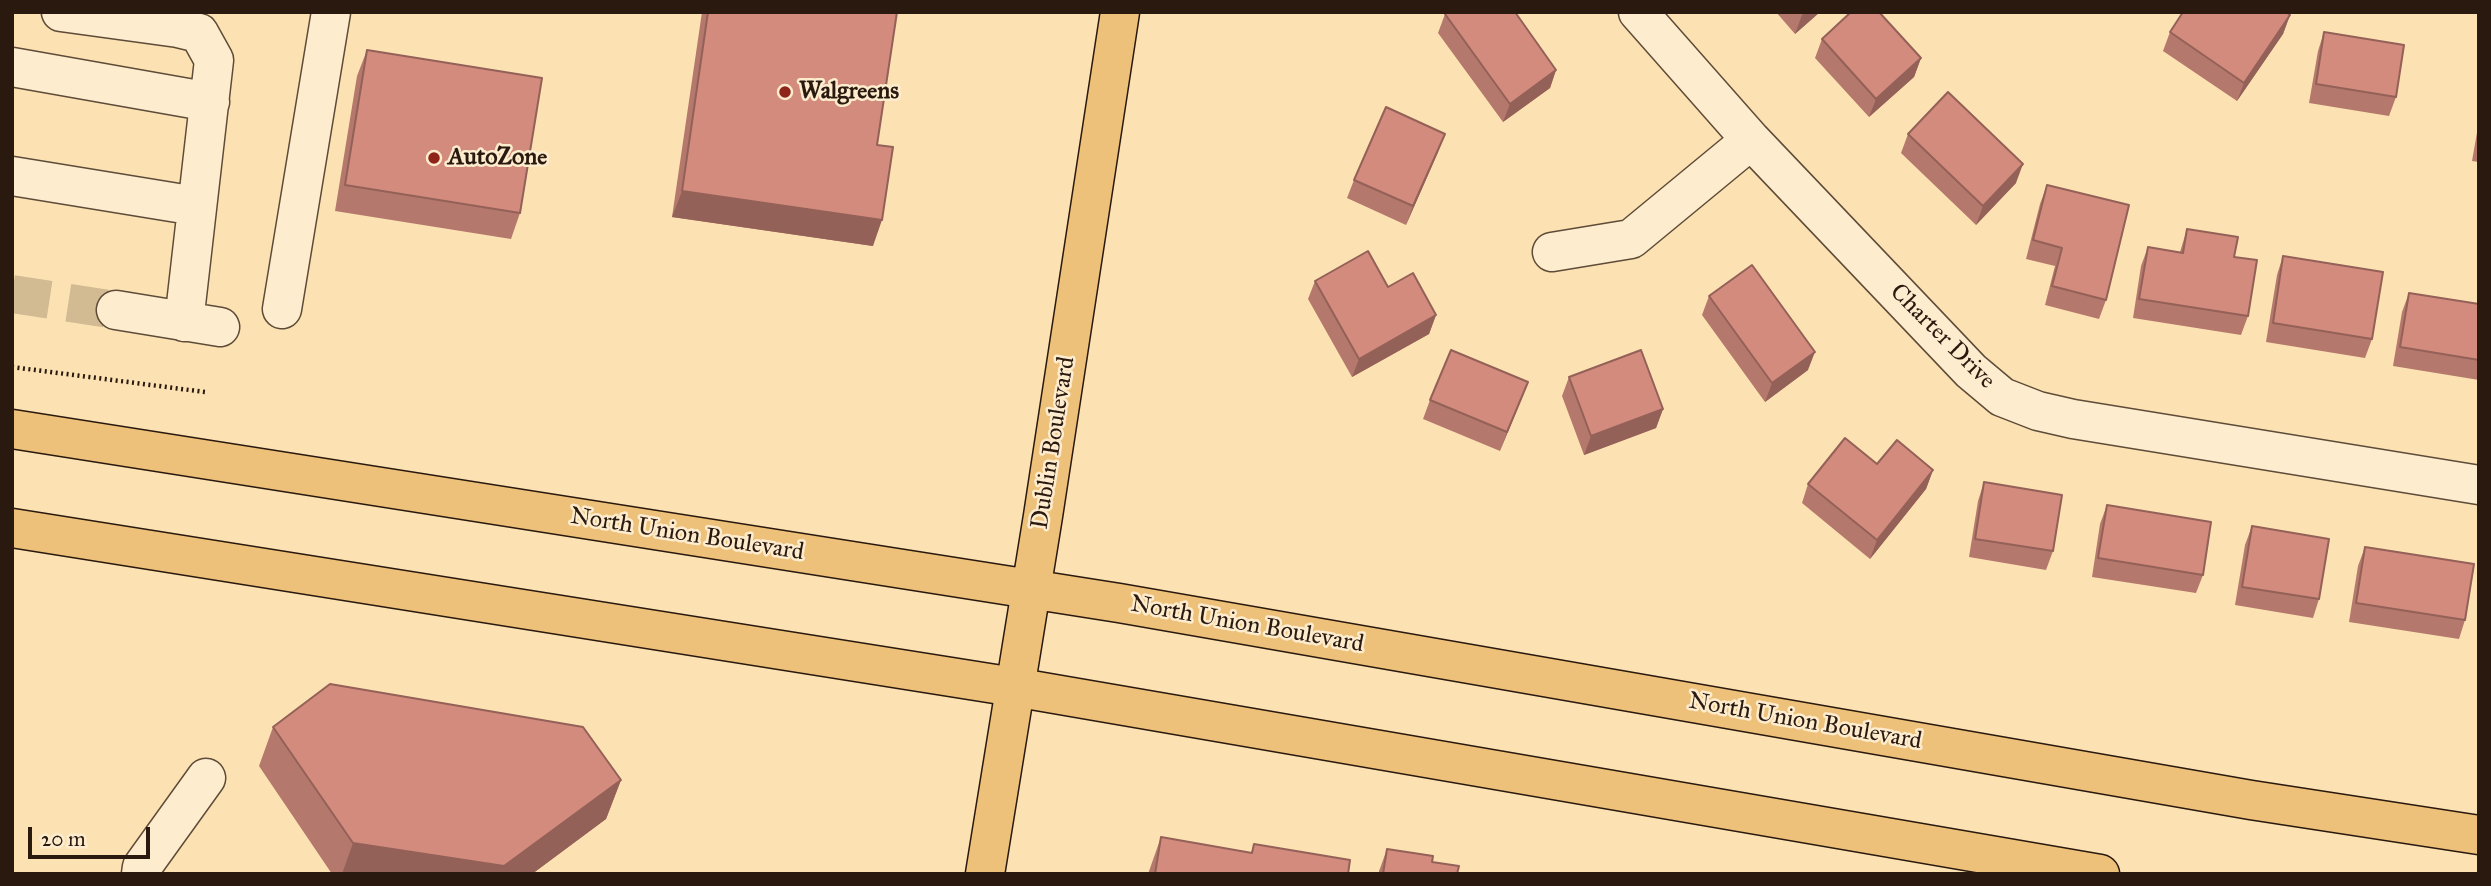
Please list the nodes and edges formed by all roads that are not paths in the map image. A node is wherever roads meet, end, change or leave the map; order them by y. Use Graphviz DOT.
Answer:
graph roads {
  1 [pos="61,12"];
  2 [pos="331,12"];
  3 [pos="1120,12"];
  4 [pos="1638,12"];
  5 [pos="12,67"];
  6 [pos="210,102"];
  7 [pos="1751,140"];
  8 [pos="12,176"];
  9 [pos="196,206"];
  10 [pos="1552,252"];
  11 [pos="282,309"];
  12 [pos="116,310"];
  13 [pos="12,429"];
  14 [pos="2479,485"];
  15 [pos="12,528"];
  16 [pos="1031,589"];
  17 [pos="1014,687"];
  18 [pos="206,778"];
  19 [pos="2479,835"];
  20 [pos="141,874"];
  21 [pos="985,874"];
  22 [pos="2100,874"];
  1 -- 6 [label="street"];
  2 -- 11 [label="street"];
  3 -- 16 [label="main road, Dublin Boulevard"];
  4 -- 7 [label="street, Charter Drive"];
  5 -- 6 [label="street"];
  6 -- 9 [label="street"];
  7 -- 10 [label="street"];
  7 -- 14 [label="street, Charter Drive"];
  8 -- 9 [label="street"];
  9 -- 12 [label="street"];
  13 -- 16 [label="main road, North Union Boulevard"];
  15 -- 17 [label="main road"];
  16 -- 17 [label="main road, Dublin Boulevard"];
  16 -- 19 [label="main road, North Union Boulevard"];
  17 -- 21 [label="main road, Dublin Boulevard"];
  17 -- 22 [label="main road"];
  18 -- 20 [label="street"];
}
